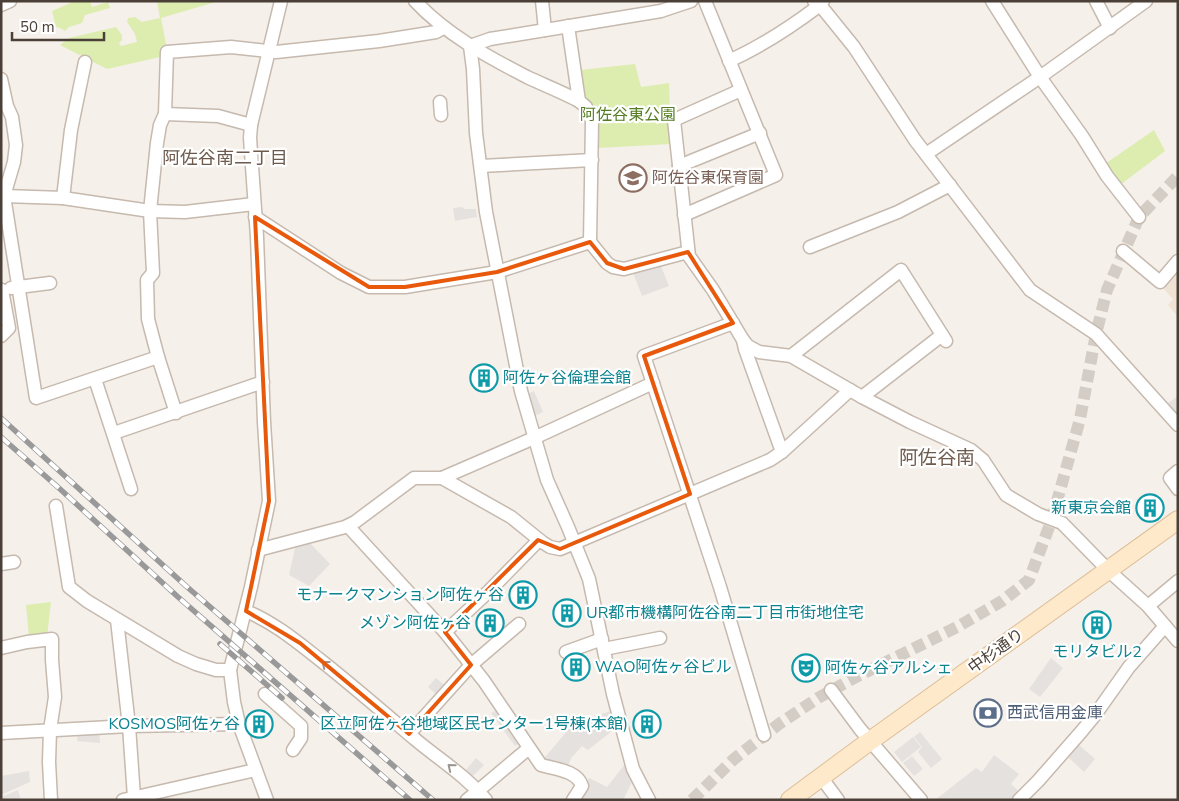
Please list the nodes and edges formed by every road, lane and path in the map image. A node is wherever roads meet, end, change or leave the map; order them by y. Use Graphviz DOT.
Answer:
graph roads {
  1 [pos="10,1"];
  2 [pos="281,1"];
  3 [pos="415,1"];
  4 [pos="542,1"];
  5 [pos="691,1"];
  6 [pos="704,1"];
  7 [pos="992,1"];
  8 [pos="1096,1"];
  9 [pos="1146,1"];
  10 [pos="819,3"];
  11 [pos="1,5"];
  12 [pos="568,26"];
  13 [pos="443,28"];
  14 [pos="1110,28"];
  15 [pos="545,30"];
  16 [pos="470,46"];
  17 [pos="269,51"];
  18 [pos="729,61"];
  19 [pos="85,62"];
  20 [pos="1040,77"];
  21 [pos="1,79"];
  22 [pos="741,90"];
  23 [pos="580,101"];
  24 [pos="165,114"];
  25 [pos="251,126"];
  26 [pos="760,133"];
  27 [pos="926,154"];
  28 [pos="592,160"];
  29 [pos="481,166"];
  30 [pos="679,166"];
  31 [pos="950,185"];
  32 [pos="4,196"];
  33 [pos="63,198"];
  34 [pos="254,211"];
  35 [pos="150,212"];
  36 [pos="684,215"];
  37 [pos="1139,217"];
  38 [pos="590,242"];
  39 [pos="810,247"];
  40 [pos="1123,251"];
  41 [pos="688,252"];
  42 [pos="1178,261"];
  43 [pos="496,272"];
  44 [pos="50,283"];
  45 [pos="19,286"];
  46 [pos="1,290"];
  47 [pos="733,323"];
  48 [pos="1,336"];
  49 [pos="743,340"];
  50 [pos="791,356"];
  51 [pos="158,358"];
  52 [pos="95,379"];
  53 [pos="263,382"];
  54 [pos="653,383"];
  55 [pos="850,390"];
  56 [pos="862,397"];
  57 [pos="176,413"];
  58 [pos="1178,425"];
  59 [pos="114,433"];
  60 [pos="534,438"];
  61 [pos="782,452"];
  62 [pos="1178,471"];
  63 [pos="442,478"];
  64 [pos="131,489"];
  65 [pos="1178,489"];
  66 [pos="690,494"];
  67 [pos="56,506"];
  68 [pos="1178,520"];
  69 [pos="348,526"];
  70 [pos="539,540"];
  71 [pos="574,543"];
  72 [pos="258,550"];
  73 [pos="1108,570"];
  74 [pos="1178,581"];
  75 [pos="1148,606"];
  76 [pos="246,610"];
  77 [pos="118,620"];
  78 [pos="519,624"];
  79 [pos="1165,626"];
  80 [pos="445,632"];
  81 [pos="660,638"];
  82 [pos="1178,641"];
  83 [pos="603,644"];
  84 [pos="1,648"];
  85 [pos="566,652"];
  86 [pos="471,666"];
  87 [pos="230,670"];
  88 [pos="831,690"];
  89 [pos="265,694"];
  90 [pos="239,724"];
  91 [pos="129,726"];
  92 [pos="50,730"];
  93 [pos="1,733"];
  94 [pos="410,734"];
  95 [pos="764,735"];
  96 [pos="871,741"];
  97 [pos="529,748"];
  98 [pos="293,750"];
  99 [pos="255,770"];
  100 [pos="821,777"];
  101 [pos="482,795"];
  102 [pos="129,798"];
  103 [pos="51,800"];
  104 [pos="267,800"];
  105 [pos="467,800"];
  106 [pos="574,800"];
  107 [pos="649,800"];
  108 [pos="790,800"];
  109 [pos="838,800"];
  110 [pos="921,800"];
  111 [pos="1019,800"];
  1 -- 11 [label="street"];
  2 -- 17 [label="street"];
  3 -- 13 [label="street"];
  4 -- 15 [label="street"];
  5 -- 12 [label="street"];
  6 -- 18 [label="street"];
  7 -- 20 [label="street"];
  8 -- 14 [label="street"];
  9 -- 14 [label="street"];
  10 -- 18 [label="street"];
  10 -- 27 [label="street"];
  12 -- 15 [label="street"];
  12 -- 23 [label="street"];
  13 -- 16 [label="street"];
  13 -- 17 [label="street"];
  14 -- 20 [label="street"];
  15 -- 16 [label="street"];
  16 -- 23 [label="street"];
  16 -- 29 [label="street"];
  17 -- 24 [label="street"];
  17 -- 25 [label="street"];
  18 -- 22 [label="street"];
  19 -- 33 [label="street"];
  20 -- 27 [label="street"];
  20 -- 37 [label="street"];
  21 -- 32 [label="street"];
  22 -- 26 [label="street"];
  22 -- 30 [label="street"];
  23 -- 28 [label="street"];
  24 -- 25 [label="street"];
  24 -- 35 [label="street"];
  25 -- 34 [label="street"];
  26 -- 30 [label="street"];
  26 -- 36 [label="street"];
  27 -- 31 [label="street"];
  28 -- 29 [label="street"];
  28 -- 38 [label="street"];
  29 -- 43 [label="street"];
  30 -- 36 [label="street"];
  31 -- 39 [label="street"];
  31 -- 58 [label="street"];
  32 -- 33 [label="street"];
  32 -- 45 [label="street"];
  33 -- 35 [label="street"];
  34 -- 35 [label="street"];
  34 -- 43 [label="street"];
  34 -- 53 [label="street"];
  35 -- 51 [label="street"];
  36 -- 41 [label="street"];
  38 -- 41 [label="street"];
  38 -- 43 [label="street"];
  40 -- 42 [label="street"];
  41 -- 47 [label="street"];
  43 -- 60 [label="street"];
  44 -- 45 [label="street"];
  45 -- 46 [label="street"];
  45 -- 52 [label="street"];
  46 -- 48 [label="street"];
  47 -- 49 [label="street"];
  47 -- 54 [label="street"];
  49 -- 50 [label="street"];
  49 -- 61 [label="street"];
  50 -- 55 [label="street"];
  50 -- 56 [label="street"];
  51 -- 52 [label="street"];
  51 -- 57 [label="street"];
  52 -- 59 [label="street"];
  53 -- 57 [label="street"];
  53 -- 72 [label="street"];
  54 -- 60 [label="street"];
  54 -- 66 [label="street"];
  55 -- 56 [label="street"];
  55 -- 61 [label="street"];
  56 -- 73 [label="street"];
  57 -- 59 [label="street"];
  59 -- 64 [label="street"];
  60 -- 63 [label="street"];
  60 -- 71 [label="street"];
  61 -- 66 [label="street"];
  62 -- 65 [label="street"];
  63 -- 69 [label="street"];
  63 -- 70 [label="street"];
  66 -- 71 [label="street"];
  66 -- 95 [label="street"];
  67 -- 77 [label="street"];
  68 -- 73 [label="main road, 中杉通り"];
  69 -- 72 [label="street"];
  69 -- 80 [label="street"];
  70 -- 71 [label="street"];
  70 -- 80 [label="street"];
  71 -- 83 [label="street"];
  72 -- 76 [label="street"];
  73 -- 75 [label="street"];
  73 -- 96 [label="main road, 中杉通り"];
  74 -- 75 [label="street"];
  75 -- 79 [label="street"];
  76 -- 87 [label="street"];
  94 -- 76 [label="street, one-way"];
  77 -- 87 [label="street"];
  77 -- 91 [label="street"];
  78 -- 86 [label="street"];
  79 -- 82 [label="street"];
  79 -- 111 [label="street"];
  80 -- 86 [label="street"];
  81 -- 83 [label="street"];
  83 -- 85 [label="street"];
  83 -- 107 [label="street"];
  84 -- 92 [label="street"];
  86 -- 94 [label="street"];
  86 -- 97 [label="street"];
  87 -- 90 [label="street"];
  88 -- 96 [label="street"];
  89 -- 98 [label="street"];
  90 -- 91 [label="street"];
  90 -- 99 [label="street"];
  91 -- 92 [label="street"];
  91 -- 102 [label="street"];
  92 -- 93 [label="street"];
  92 -- 103 [label="street"];
  101 -- 94 [label="street, one-way"];
  96 -- 100 [label="main road, 中杉通り"];
  96 -- 110 [label="street"];
  97 -- 101 [label="street"];
  97 -- 106 [label="street"];
  99 -- 102 [label="street"];
  99 -- 104 [label="street"];
  100 -- 108 [label="main road, 中杉通り"];
  100 -- 109 [label="street"];
  101 -- 105 [label="street"];
}
